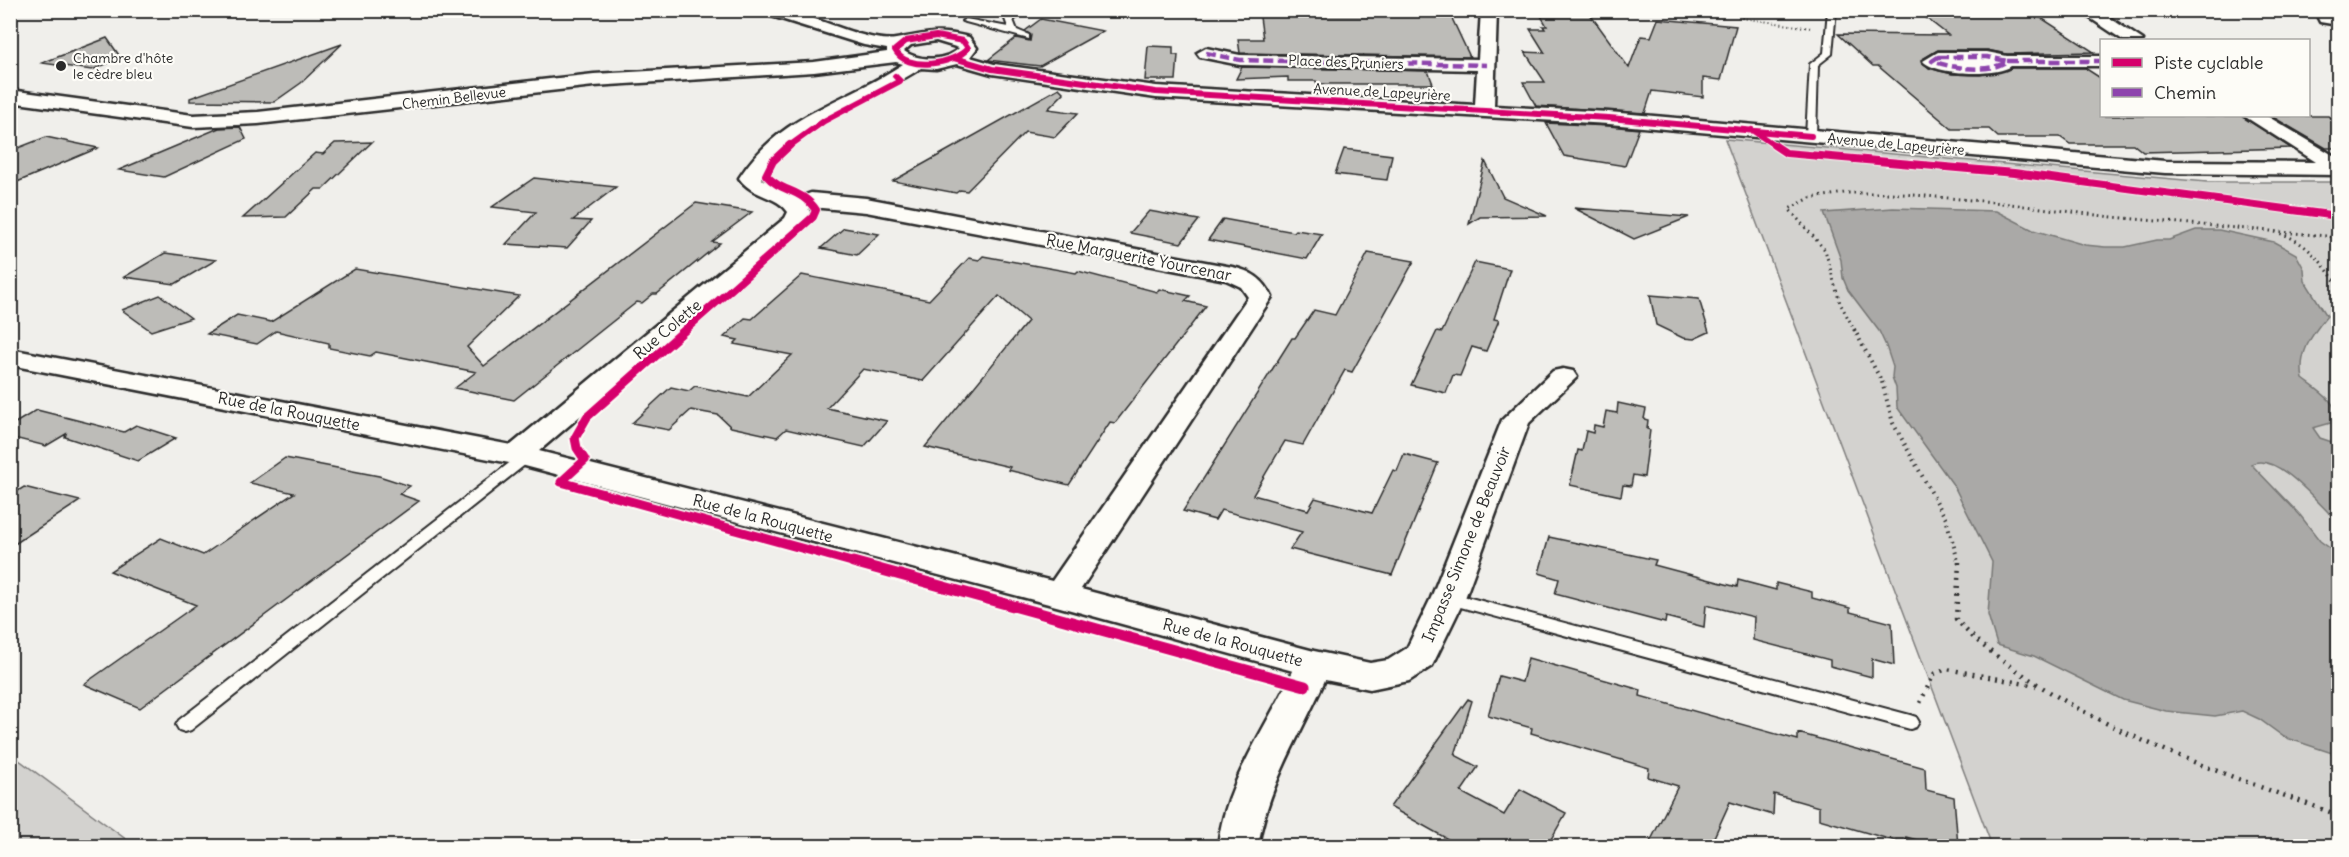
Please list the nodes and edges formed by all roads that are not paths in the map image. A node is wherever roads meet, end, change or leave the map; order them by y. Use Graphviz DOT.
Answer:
graph roads {
  1 [pos="768,10"];
  2 [pos="1026,10"];
  3 [pos="1489,10"];
  4 [pos="1832,10"];
  5 [pos="2086,10"];
  6 [pos="966,21"];
  7 [pos="1013,31"];
  8 [pos="1026,37"];
  9 [pos="2132,39"];
  10 [pos="1206,53"];
  11 [pos="905,54"];
  12 [pos="954,58"];
  13 [pos="2007,61"];
  14 [pos="2100,61"];
  15 [pos="1487,65"];
  16 [pos="10,96"];
  17 [pos="1484,110"];
  18 [pos="2256,117"];
  19 [pos="1811,136"];
  20 [pos="2338,168"];
  21 [pos="796,204"];
  22 [pos="10,357"];
  23 [pos="1563,377"];
  24 [pos="522,456"];
  25 [pos="1060,595"];
  26 [pos="1448,598"];
  27 [pos="1314,664"];
  28 [pos="1910,722"];
  29 [pos="185,725"];
  30 [pos="1238,846"];
  1 -- 11 [label="street"];
  2 -- 7 [label="lane"];
  3 -- 15 [label="street"];
  4 -- 19 [label="lane"];
  5 -- 9 [label="street"];
  6 -- 7 [label="lane"];
  7 -- 8 [label="lane"];
  10 -- 15 [label="street, Place des Pruniers"];
  11 -- 12 [label="street"];
  11 -- 12 [label="street"];
  11 -- 16 [label="street, Chemin Bellevue"];
  11 -- 21 [label="street"];
  12 -- 17 [label="street, Avenue de Lapeyrière"];
  13 -- 14 [label="street"];
  15 -- 17 [label="street"];
  17 -- 19 [label="street, Avenue de Lapeyrière"];
  18 -- 20 [label="street"];
  19 -- 20 [label="street, Avenue de Lapeyrière"];
  21 -- 24 [label="street, Rue Colette"];
  21 -- 25 [label="street, Rue Marguerite Yourcenar"];
  22 -- 24 [label="street, Rue de la Rouquette"];
  23 -- 26 [label="street, Impasse Simone de Beauvoir"];
  24 -- 25 [label="street, Rue de la Rouquette"];
  24 -- 29 [label="lane"];
  25 -- 27 [label="street, Rue de la Rouquette"];
  26 -- 27 [label="street, Impasse Simone de Beauvoir"];
  26 -- 28 [label="lane"];
  27 -- 30 [label="street, Rue de la Rouquette"];
}
